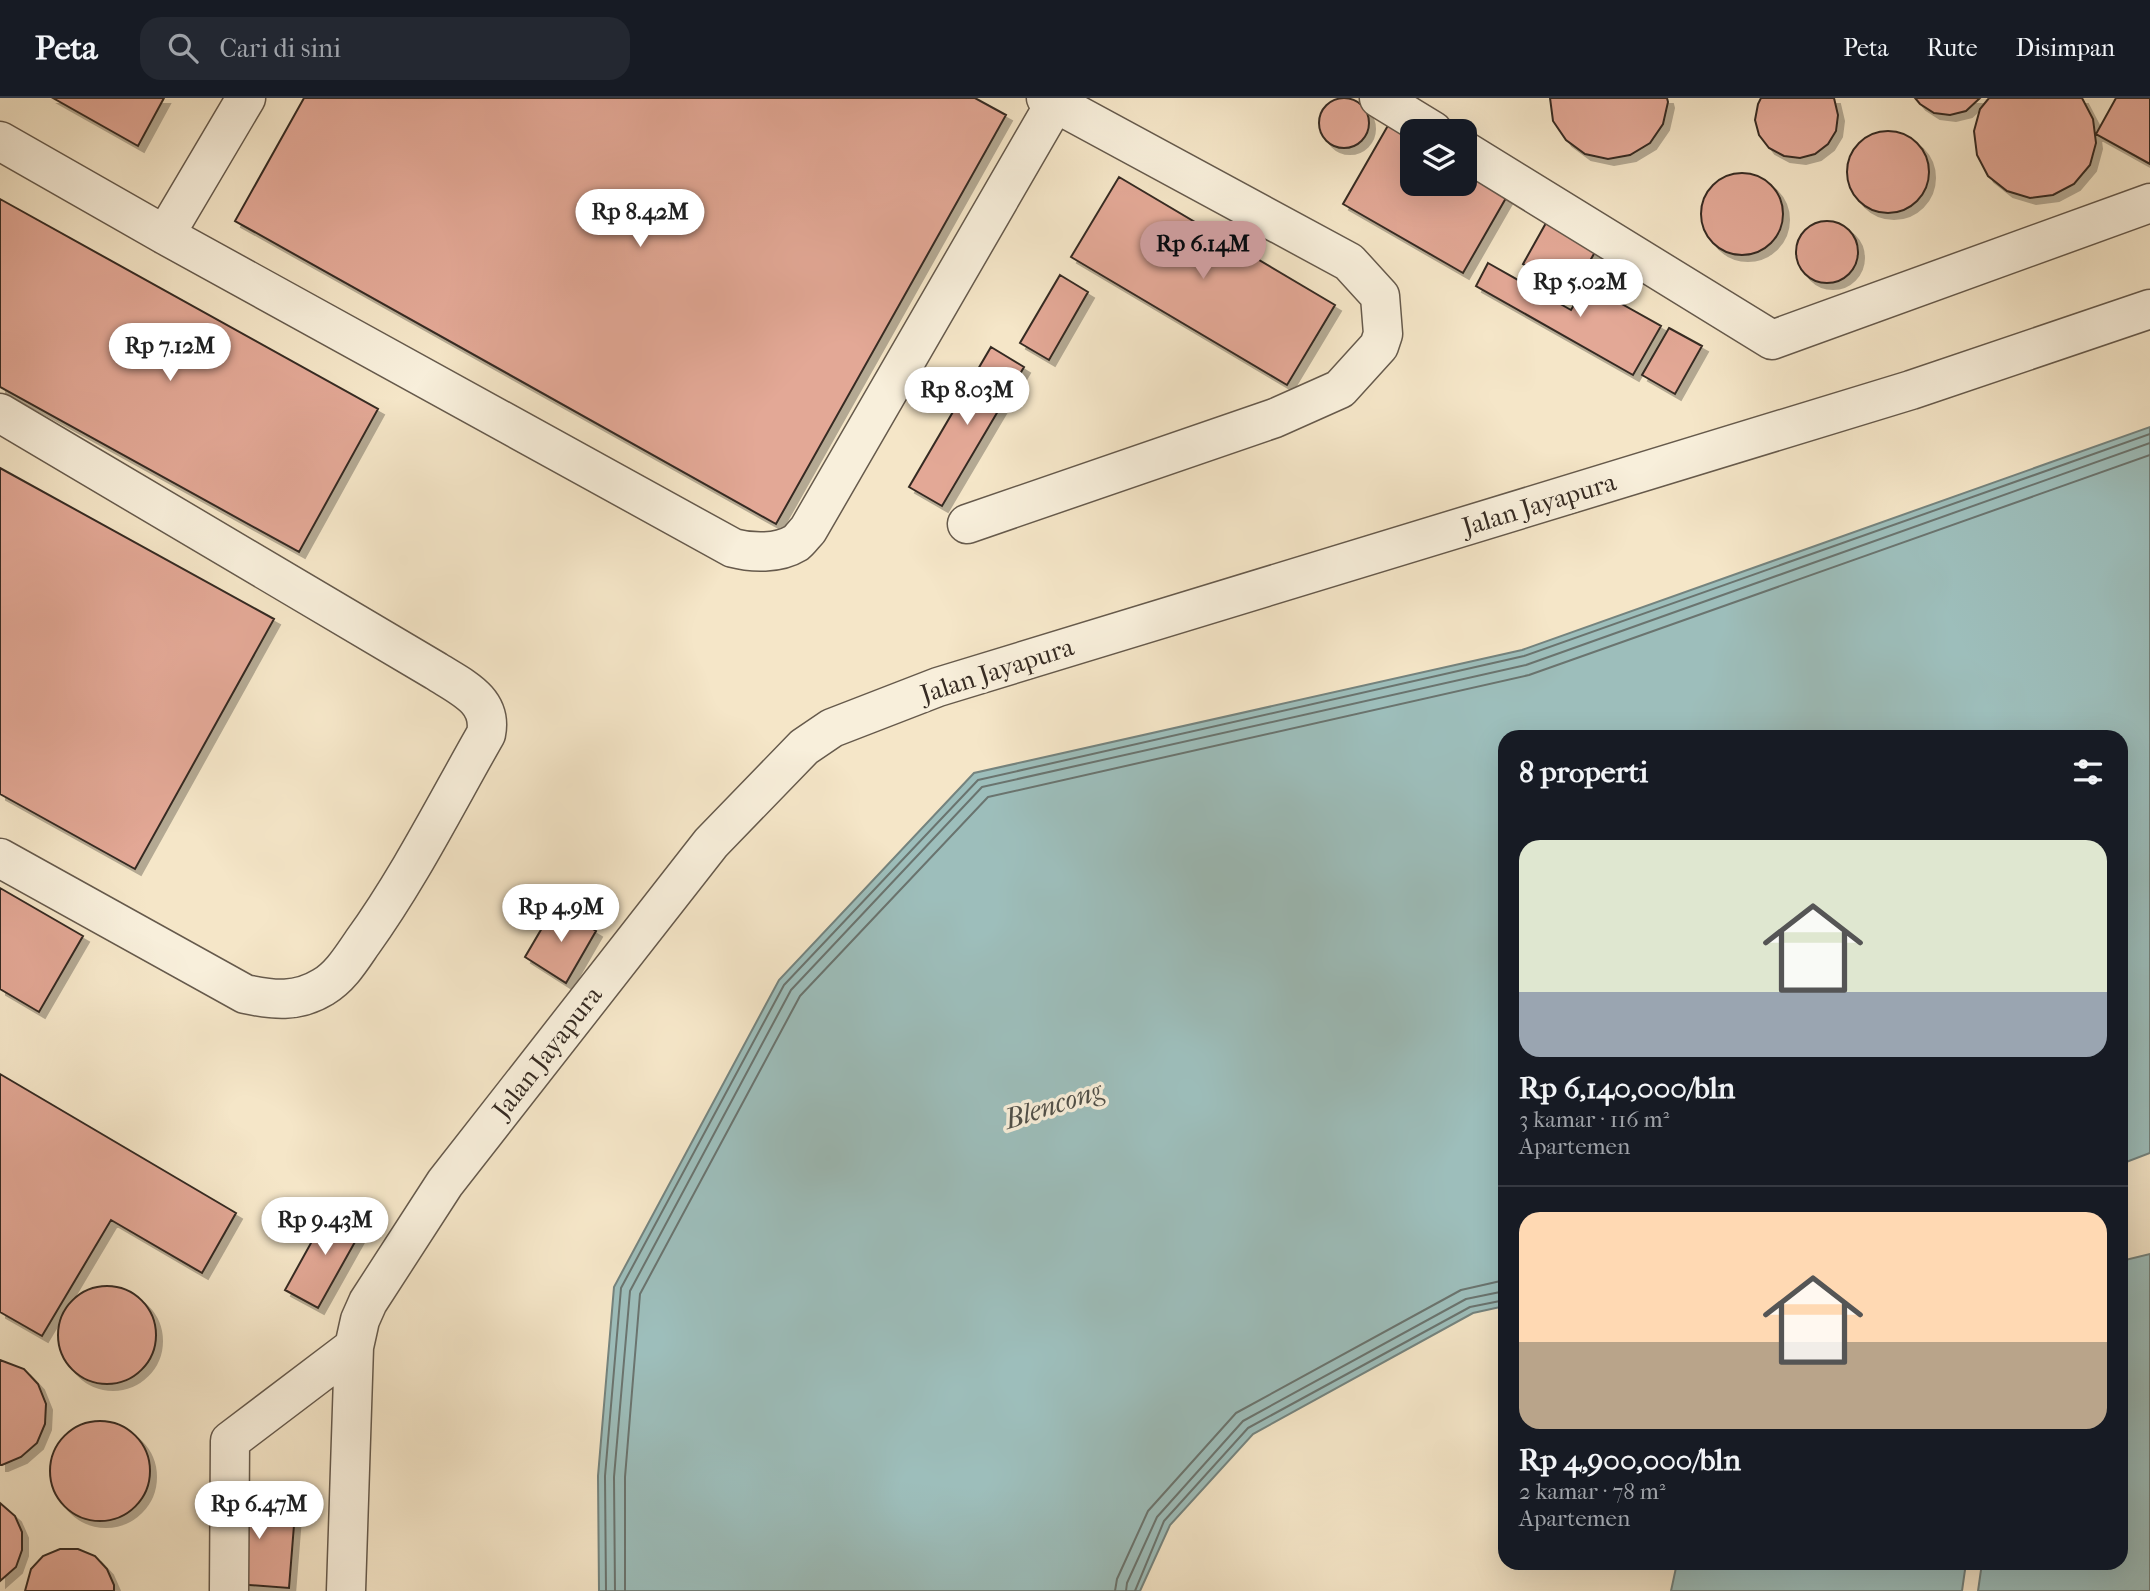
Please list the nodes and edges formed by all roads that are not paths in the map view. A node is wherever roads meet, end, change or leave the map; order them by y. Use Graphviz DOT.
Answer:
graph roads {
  1 [pos="246,98"];
  2 [pos="1379,98"];
  3 [pos="1050,100"];
  4 [pos="1413,119"];
  5 [pos="0,141"];
  6 [pos="1477,158"];
  7 [pos="2150,203"];
  8 [pos="165,235"];
  9 [pos="2150,309"];
  10 [pos="0,413"];
  11 [pos="967,524"];
  12 [pos="0,858"];
  13 [pos="354,1347"];
  14 [pos="229,1591"];
  15 [pos="345,1591"];
  1 -- 8 [label="lane"];
  2 -- 4 [label="lane"];
  3 -- 8 [label="lane"];
  3 -- 11 [label="lane"];
  5 -- 8 [label="lane"];
  6 -- 7 [label="lane"];
  9 -- 13 [label="lane, Jalan Jayapura"];
  10 -- 12 [label="lane"];
  13 -- 14 [label="lane"];
  13 -- 15 [label="lane, Jalan Jayapura"];
}
